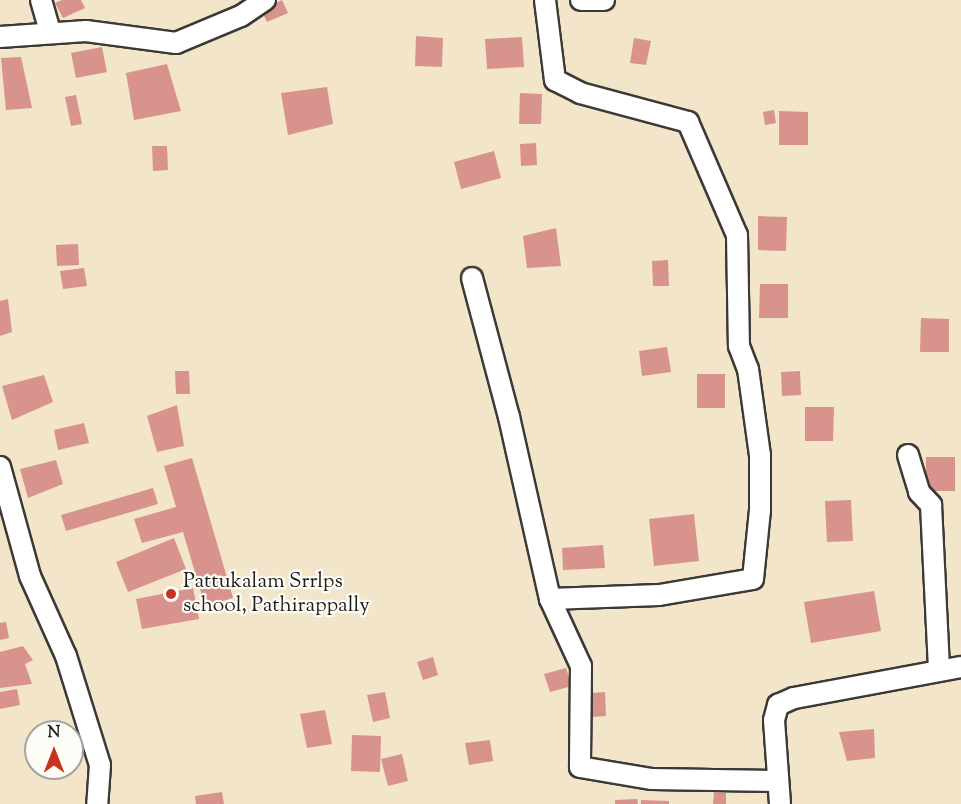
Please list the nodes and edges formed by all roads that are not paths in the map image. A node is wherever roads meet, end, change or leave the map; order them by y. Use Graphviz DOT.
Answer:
graph roads {
  1 [pos="41,0"];
  2 [pos="265,0"];
  3 [pos="545,0"];
  4 [pos="581,0"];
  5 [pos="604,0"];
  6 [pos="50,32"];
  7 [pos="0,37"];
  8 [pos="472,278"];
  9 [pos="908,455"];
  10 [pos="0,467"];
  11 [pos="550,599"];
  12 [pos="961,667"];
  13 [pos="939,671"];
  14 [pos="776,781"];
  15 [pos="97,804"];
  16 [pos="780,804"];
  1 -- 6 [label="street"];
  2 -- 6 [label="street"];
  3 -- 11 [label="street"];
  4 -- 5 [label="street"];
  6 -- 7 [label="street"];
  8 -- 11 [label="street"];
  9 -- 13 [label="street"];
  10 -- 15 [label="street"];
  11 -- 14 [label="street"];
  12 -- 13 [label="street"];
  13 -- 14 [label="street"];
  14 -- 16 [label="street"];
}
